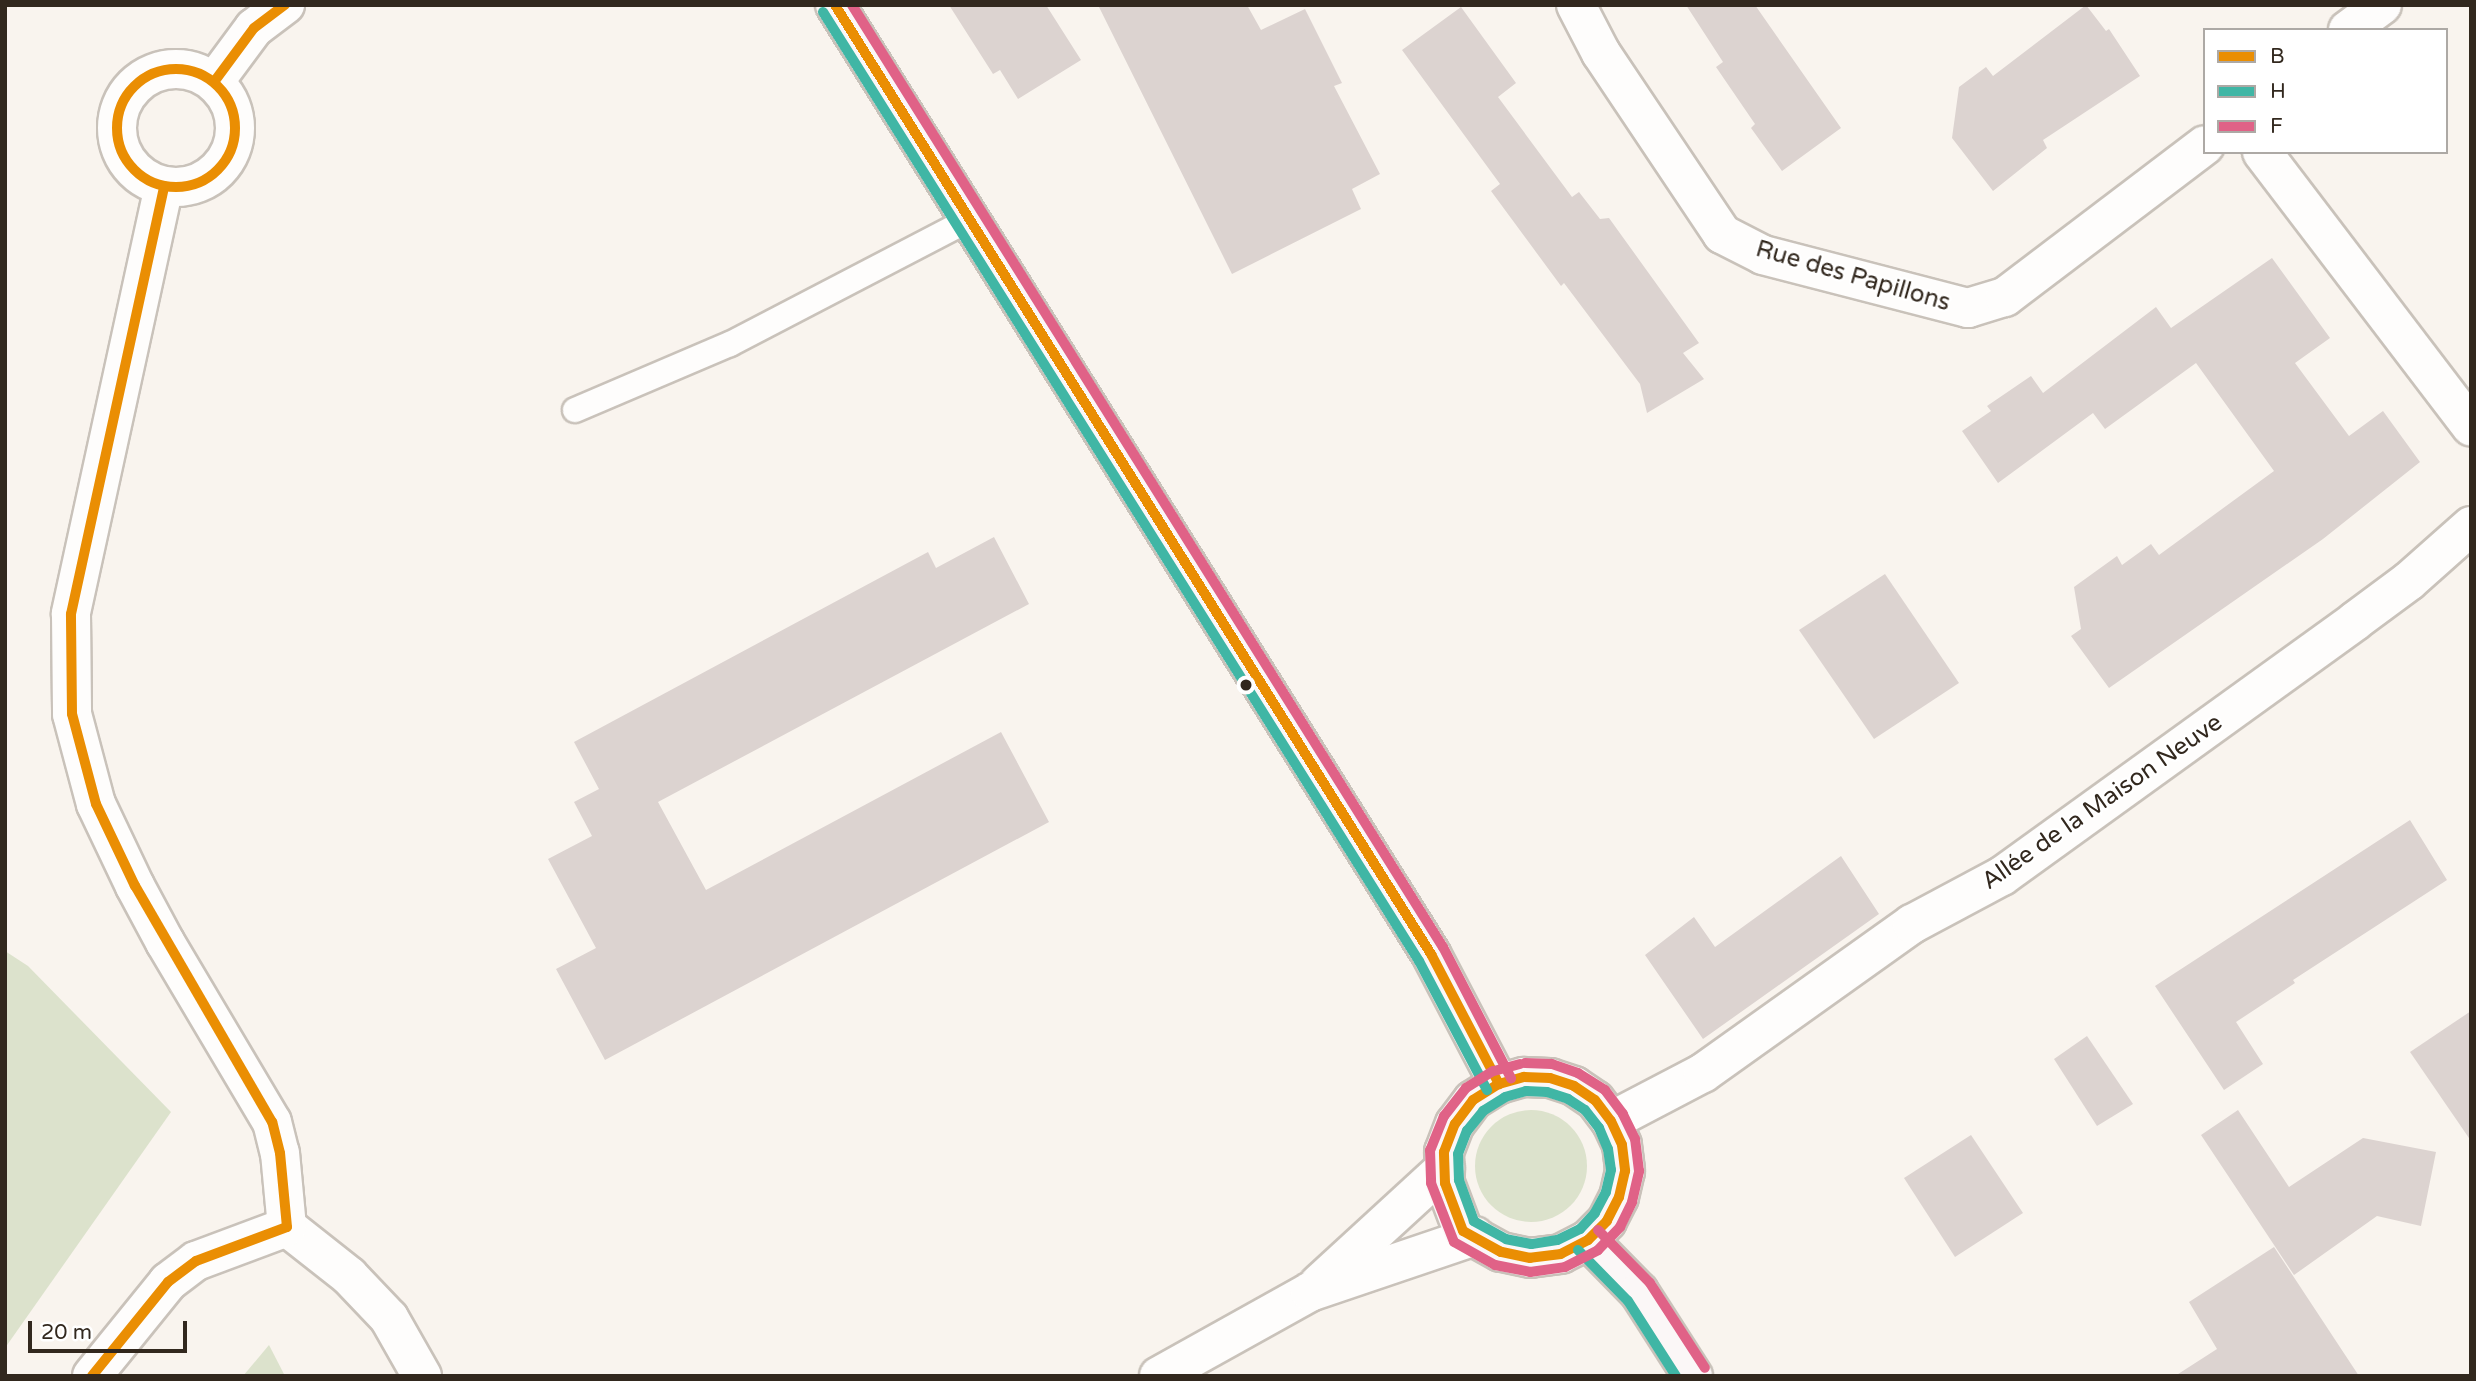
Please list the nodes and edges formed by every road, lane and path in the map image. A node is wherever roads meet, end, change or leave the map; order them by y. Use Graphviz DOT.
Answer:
graph roads {
  1 [pos="285,5"];
  2 [pos="835,5"];
  3 [pos="1576,5"];
  4 [pos="2382,5"];
  5 [pos="2351,28"];
  6 [pos="214,82"];
  7 [pos="2203,147"];
  8 [pos="2264,154"];
  9 [pos="164,186"];
  10 [pos="970,219"];
  11 [pos="575,410"];
  12 [pos="2471,426"];
  13 [pos="2471,526"];
  14 [pos="1499,1084"];
  15 [pos="1611,1121"];
  16 [pos="1445,1168"];
  17 [pos="287,1227"];
  18 [pos="1475,1236"];
  19 [pos="1588,1240"];
  20 [pos="1310,1292"];
  21 [pos="92,1376"];
  22 [pos="422,1376"];
  23 [pos="1159,1376"];
  24 [pos="1693,1376"];
  1 -- 6 [label="street"];
  2 -- 10 [label="main road"];
  3 -- 7 [label="street, Rue des Papillons"];
  4 -- 5 [label="street"];
  6 -- 9 [label="street"];
  6 -- 9 [label="street"];
  8 -- 12 [label="street"];
  9 -- 17 [label="street"];
  10 -- 11 [label="lane"];
  10 -- 14 [label="main road"];
  13 -- 15 [label="street, Allée de la Maison Neuve"];
  14 -- 15 [label="main road"];
  14 -- 16 [label="main road"];
  15 -- 19 [label="main road"];
  16 -- 18 [label="main road"];
  16 -- 20 [label="street"];
  17 -- 21 [label="street"];
  17 -- 22 [label="street"];
  18 -- 19 [label="main road"];
  18 -- 20 [label="street"];
  19 -- 24 [label="main road"];
  20 -- 23 [label="street"];
}
